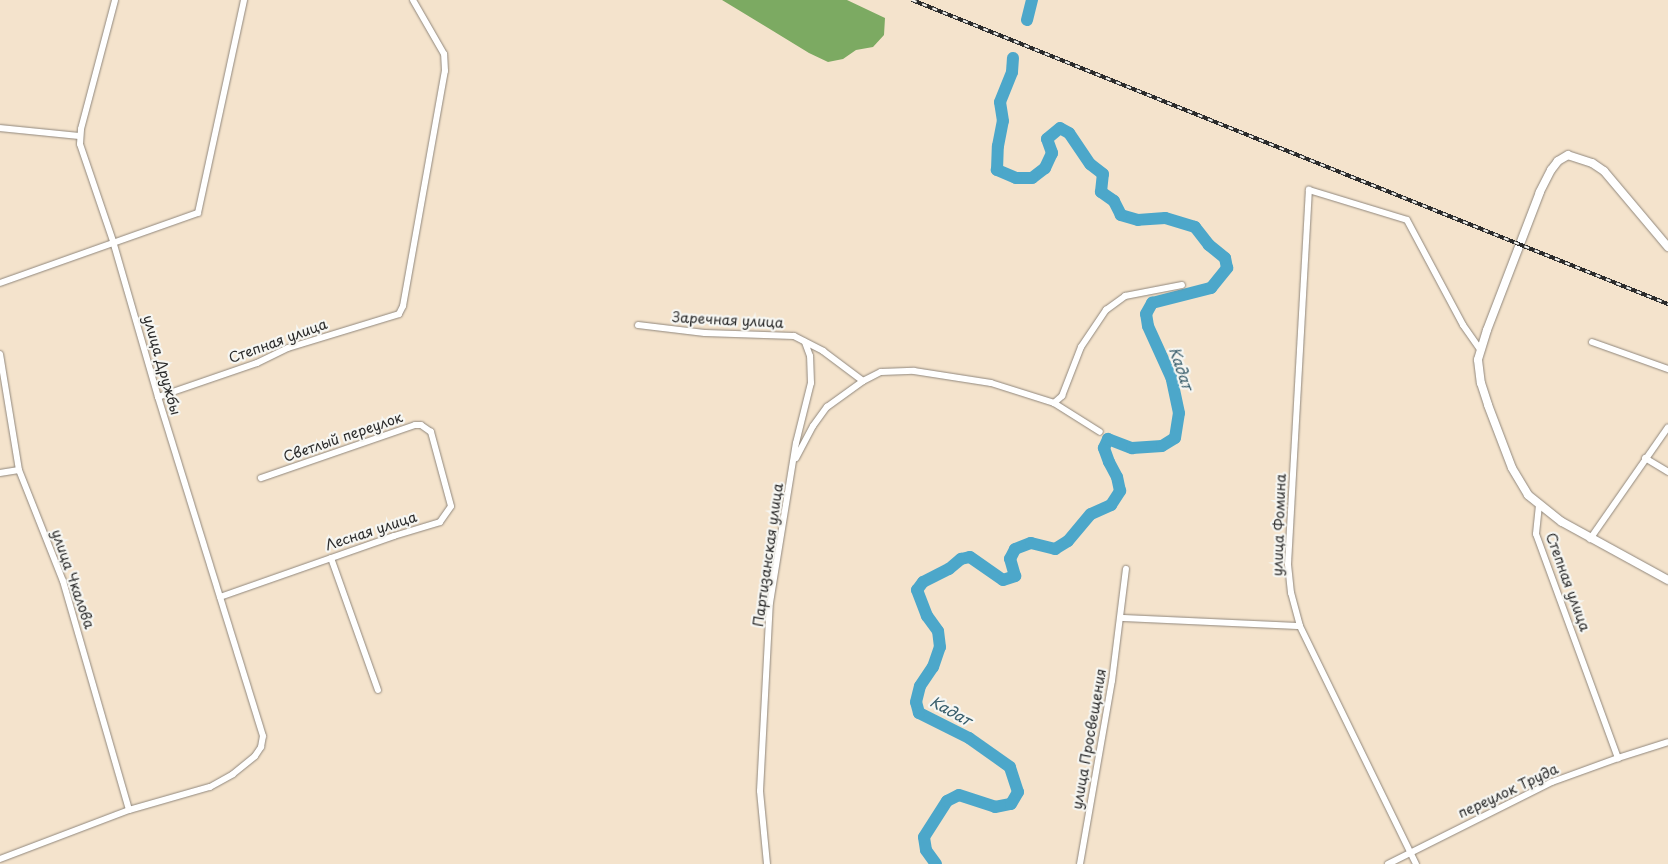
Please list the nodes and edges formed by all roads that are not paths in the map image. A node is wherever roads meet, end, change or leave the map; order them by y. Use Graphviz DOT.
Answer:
graph roads {
  1 [pos="115,0"];
  2 [pos="244,0"];
  3 [pos="413,0"];
  4 [pos="0,128"];
  5 [pos="79,136"];
  6 [pos="114,241"];
  7 [pos="1668,247"];
  8 [pos="0,283"];
  9 [pos="1182,285"];
  10 [pos="638,325"];
  11 [pos="805,342"];
  12 [pos="1592,342"];
  13 [pos="1480,349"];
  14 [pos="0,354"];
  15 [pos="1668,369"];
  16 [pos="863,381"];
  17 [pos="158,397"];
  18 [pos="1054,403"];
  19 [pos="1668,427"];
  20 [pos="431,432"];
  21 [pos="1100,432"];
  22 [pos="1645,458"];
  23 [pos="794,461"];
  24 [pos="19,470"];
  25 [pos="1668,472"];
  26 [pos="0,473"];
  27 [pos="262,478"];
  28 [pos="1539,505"];
  29 [pos="1590,539"];
  30 [pos="331,558"];
  31 [pos="1126,568"];
  32 [pos="1668,580"];
  33 [pos="220,597"];
  34 [pos="1121,618"];
  35 [pos="1300,626"];
  36 [pos="378,690"];
  37 [pos="1668,742"];
  38 [pos="1618,758"];
  39 [pos="129,810"];
  40 [pos="1410,851"];
  41 [pos="0,859"];
  42 [pos="767,864"];
  43 [pos="1080,864"];
  44 [pos="1388,864"];
  45 [pos="1416,864"];
  1 -- 5 [label="street"];
  2 -- 6 [label="street"];
  3 -- 17 [label="street, Степная улица"];
  4 -- 5 [label="street"];
  5 -- 6 [label="street, улица Дружбы"];
  6 -- 8 [label="street"];
  6 -- 17 [label="street, улица Дружбы"];
  7 -- 13 [label="street"];
  9 -- 18 [label="street"];
  10 -- 11 [label="street, Заречная улица"];
  11 -- 16 [label="street, Заречная улица"];
  11 -- 23 [label="street, Партизанская улица"];
  12 -- 15 [label="street"];
  13 -- 28 [label="street"];
  13 -- 35 [label="street, улица Фомина"];
  14 -- 24 [label="street, улица Чкалова"];
  16 -- 18 [label="street"];
  16 -- 23 [label="street"];
  17 -- 33 [label="street, улица Дружбы"];
  18 -- 21 [label="street"];
  19 -- 22 [label="street"];
  20 -- 27 [label="street, Светлый переулок"];
  20 -- 30 [label="street, Лесная улица"];
  22 -- 25 [label="street"];
  22 -- 29 [label="street"];
  23 -- 42 [label="street, Партизанская улица"];
  24 -- 26 [label="street"];
  24 -- 39 [label="street, улица Чкалова"];
  28 -- 29 [label="street"];
  28 -- 38 [label="street, Степная улица"];
  29 -- 32 [label="street"];
  30 -- 33 [label="street, Лесная улица"];
  30 -- 36 [label="street"];
  31 -- 34 [label="street, улица Просвещения"];
  33 -- 39 [label="street, улица Дружбы"];
  34 -- 35 [label="street"];
  34 -- 43 [label="street, улица Просвещения"];
  35 -- 40 [label="street, улица Фомина"];
  37 -- 38 [label="street"];
  38 -- 40 [label="street, переулок Труда"];
  39 -- 41 [label="street"];
  40 -- 44 [label="street, переулок Труда"];
  40 -- 45 [label="street, улица Фомина"];
}
